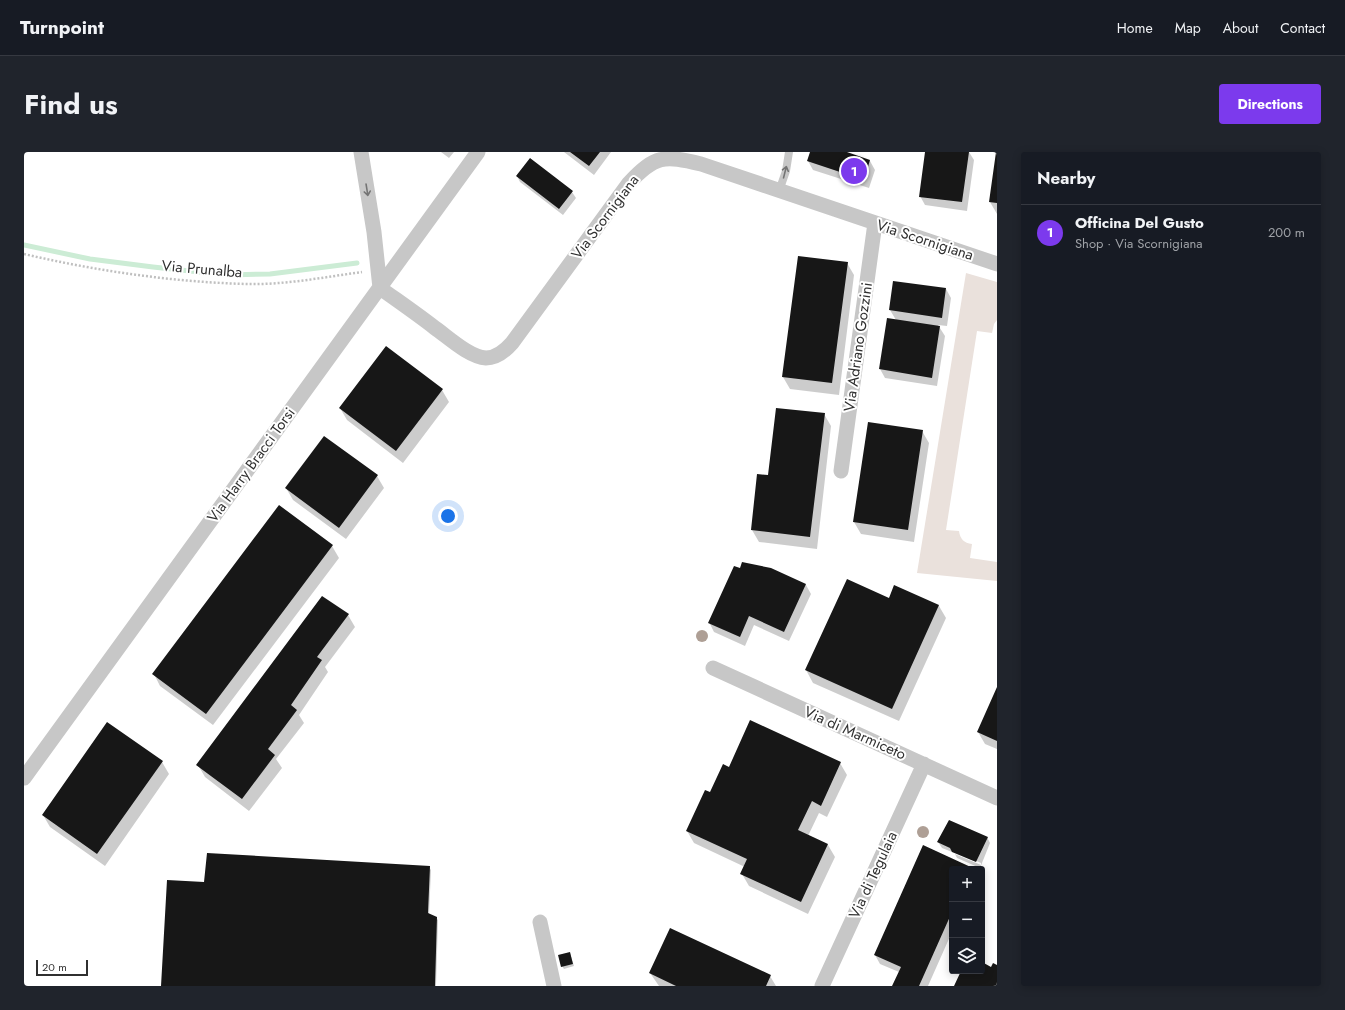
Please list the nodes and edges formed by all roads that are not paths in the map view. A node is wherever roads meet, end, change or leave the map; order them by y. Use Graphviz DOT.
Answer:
graph roads {
  1 [pos="361,152"];
  2 [pos="478,152"];
  3 [pos="789,152"];
  4 [pos="692,156"];
  5 [pos="779,191"];
  6 [pos="875,223"];
  7 [pos="997,264"];
  8 [pos="380,288"];
  9 [pos="841,471"];
  10 [pos="713,668"];
  11 [pos="924,764"];
  12 [pos="24,778"];
  13 [pos="997,798"];
  14 [pos="540,922"];
  15 [pos="554,986"];
  16 [pos="822,986"];
  1 -- 8 [label="street, one-way"];
  2 -- 8 [label="street, Via Harry Bracci Torsi"];
  5 -- 3 [label="lane, one-way"];
  4 -- 5 [label="street, Via Scornigiana"];
  4 -- 8 [label="street, Via Scornigiana"];
  5 -- 6 [label="street, Via Scornigiana"];
  6 -- 7 [label="street, Via Scornigiana"];
  6 -- 9 [label="street, Via Adriano Gozzini"];
  8 -- 12 [label="street, Via Harry Bracci Torsi"];
  10 -- 11 [label="street, Via di Marmiceto"];
  11 -- 13 [label="street, Via di Marmiceto"];
  11 -- 16 [label="street, Via di Tegulaia"];
  14 -- 15 [label="street"];
}
